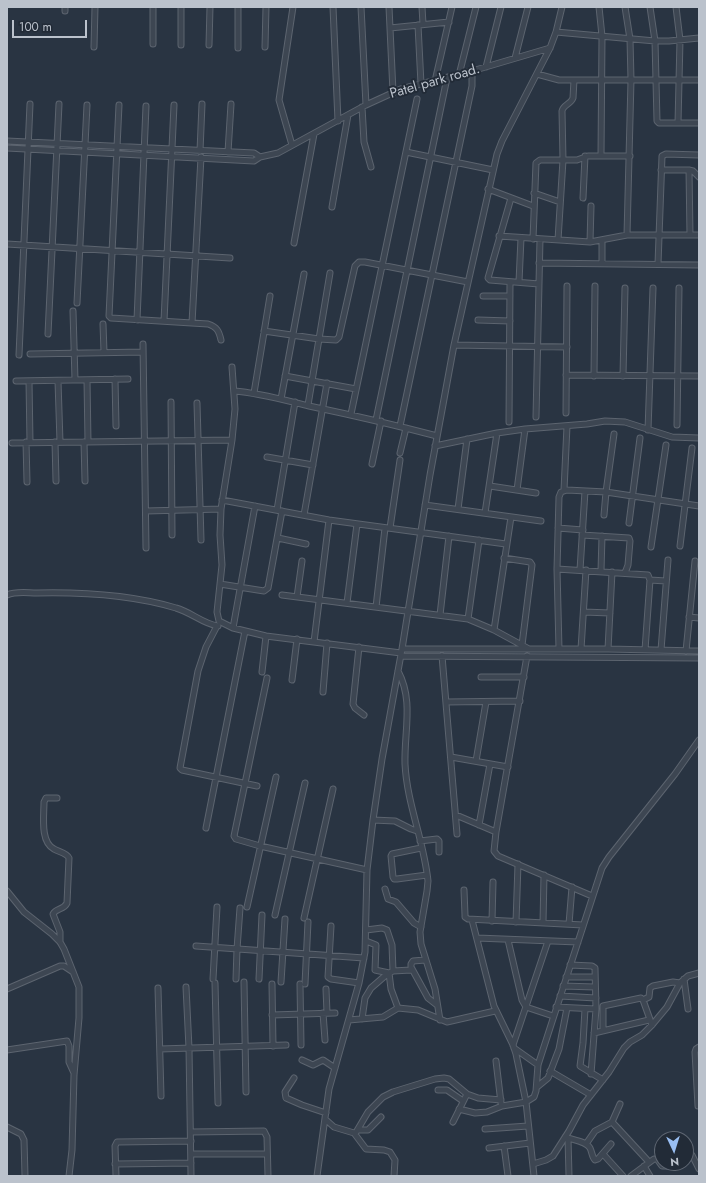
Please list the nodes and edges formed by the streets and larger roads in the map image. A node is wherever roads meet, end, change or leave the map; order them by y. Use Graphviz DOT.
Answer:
graph roads {
  1 [pos="95,7"];
  2 [pos="153,7"];
  3 [pos="181,7"];
  4 [pos="210,7"];
  5 [pos="238,7"];
  6 [pos="266,7"];
  7 [pos="293,7"];
  8 [pos="332,7"];
  9 [pos="361,7"];
  10 [pos="389,7"];
  11 [pos="422,7"];
  12 [pos="452,7"];
  13 [pos="476,7"];
  14 [pos="501,7"];
  15 [pos="528,7"];
  16 [pos="562,7"];
  17 [pos="599,7"];
  18 [pos="625,7"];
  19 [pos="650,7"];
  20 [pos="676,7"];
  21 [pos="449,22"];
  22 [pos="420,25"];
  23 [pos="390,28"];
  24 [pos="556,32"];
  25 [pos="602,36"];
  26 [pos="699,38"];
  27 [pos="630,39"];
  28 [pos="680,40"];
  29 [pos="655,41"];
  30 [pos="153,44"];
  31 [pos="181,45"];
  32 [pos="209,45"];
  33 [pos="94,47"];
  34 [pos="265,47"];
  35 [pos="238,48"];
  36 [pos="550,48"];
  37 [pos="515,58"];
  38 [pos="486,67"];
  39 [pos="472,71"];
  40 [pos="537,74"];
  41 [pos="459,75"];
  42 [pos="447,78"];
  43 [pos="574,80"];
  44 [pos="601,80"];
  45 [pos="631,80"];
  46 [pos="655,80"];
  47 [pos="678,80"];
  48 [pos="699,80"];
  49 [pos="435,81"];
  50 [pos="421,84"];
  51 [pos="393,92"];
  52 [pos="417,99"];
  53 [pos="30,104"];
  54 [pos="59,104"];
  55 [pos="202,104"];
  56 [pos="231,104"];
  57 [pos="87,105"];
  58 [pos="118,105"];
  59 [pos="174,105"];
  60 [pos="146,106"];
  61 [pos="364,106"];
  62 [pos="348,115"];
  63 [pos="338,120"];
  64 [pos="678,122"];
  65 [pos="699,123"];
  66 [pos="314,134"];
  67 [pos="7,141"];
  68 [pos="29,143"];
  69 [pos="292,145"];
  70 [pos="57,147"];
  71 [pos="7,148"];
  72 [pos="85,148"];
  73 [pos="29,149"];
  74 [pos="117,150"];
  75 [pos="144,151"];
  76 [pos="200,151"];
  77 [pos="228,152"];
  78 [pos="406,152"];
  79 [pos="172,153"];
  80 [pos="699,155"];
  81 [pos="585,156"];
  82 [pos="601,156"];
  83 [pos="630,156"];
  84 [pos="201,157"];
  85 [pos="262,157"];
  86 [pos="430,157"];
  87 [pos="563,160"];
  88 [pos="456,162"];
  89 [pos="370,167"];
  90 [pos="493,170"];
  91 [pos="661,170"];
  92 [pos="689,170"];
  93 [pos="699,177"];
  94 [pos="488,190"];
  95 [pos="534,193"];
  96 [pos="511,198"];
  97 [pos="583,198"];
  98 [pos="560,202"];
  99 [pos="533,206"];
  100 [pos="591,206"];
  101 [pos="332,207"];
  102 [pos="659,234"];
  103 [pos="690,234"];
  104 [pos="699,234"];
  105 [pos="627,235"];
  106 [pos="499,236"];
  107 [pos="521,238"];
  108 [pos="533,239"];
  109 [pos="540,239"];
  110 [pos="558,240"];
  111 [pos="602,240"];
  112 [pos="590,242"];
  113 [pos="294,243"];
  114 [pos="7,244"];
  115 [pos="24,245"];
  116 [pos="52,247"];
  117 [pos="81,248"];
  118 [pos="111,250"];
  119 [pos="139,252"];
  120 [pos="167,254"];
  121 [pos="195,255"];
  122 [pos="230,258"];
  123 [pos="539,263"];
  124 [pos="602,263"];
  125 [pos="658,264"];
  126 [pos="699,264"];
  127 [pos="382,265"];
  128 [pos="407,270"];
  129 [pos="330,273"];
  130 [pos="304,274"];
  131 [pos="432,275"];
  132 [pos="468,282"];
  133 [pos="510,282"];
  134 [pos="519,282"];
  135 [pos="539,284"];
  136 [pos="567,286"];
  137 [pos="594,286"];
  138 [pos="624,288"];
  139 [pos="653,288"];
  140 [pos="679,288"];
  141 [pos="270,296"];
  142 [pos="483,296"];
  143 [pos="510,296"];
  144 [pos="77,303"];
  145 [pos="73,311"];
  146 [pos="137,320"];
  147 [pos="478,320"];
  148 [pos="164,321"];
  149 [pos="510,321"];
  150 [pos="192,323"];
  151 [pos="103,324"];
  152 [pos="264,331"];
  153 [pos="48,334"];
  154 [pos="293,335"];
  155 [pos="319,339"];
  156 [pos="221,340"];
  157 [pos="143,344"];
  158 [pos="454,345"];
  159 [pos="509,346"];
  160 [pos="538,346"];
  161 [pos="567,347"];
  162 [pos="104,352"];
  163 [pos="143,352"];
  164 [pos="75,353"];
  165 [pos="19,354"];
  166 [pos="30,354"];
  167 [pos="232,367"];
  168 [pos="285,376"];
  169 [pos="566,376"];
  170 [pos="594,376"];
  171 [pos="623,376"];
  172 [pos="651,376"];
  173 [pos="677,376"];
  174 [pos="699,376"];
  175 [pos="115,379"];
  176 [pos="128,379"];
  177 [pos="58,380"];
  178 [pos="75,380"];
  179 [pos="87,380"];
  180 [pos="312,380"];
  181 [pos="16,381"];
  182 [pos="29,381"];
  183 [pos="327,383"];
  184 [pos="356,389"];
  185 [pos="237,392"];
  186 [pos="254,393"];
  187 [pos="281,399"];
  188 [pos="171,402"];
  189 [pos="295,402"];
  190 [pos="197,403"];
  191 [pos="308,405"];
  192 [pos="322,408"];
  193 [pos="566,413"];
  194 [pos="351,414"];
  195 [pos="536,417"];
  196 [pos="379,421"];
  197 [pos="509,422"];
  198 [pos="677,425"];
  199 [pos="116,426"];
  200 [pos="567,426"];
  201 [pos="403,427"];
  202 [pos="525,429"];
  203 [pos="648,430"];
  204 [pos="497,433"];
  205 [pos="614,434"];
  206 [pos="437,436"];
  207 [pos="640,438"];
  208 [pos="699,438"];
  209 [pos="467,439"];
  210 [pos="171,440"];
  211 [pos="198,440"];
  212 [pos="232,440"];
  213 [pos="144,441"];
  214 [pos="28,442"];
  215 [pos="58,442"];
  216 [pos="86,442"];
  217 [pos="12,443"];
  218 [pos="666,445"];
  219 [pos="435,446"];
  220 [pos="692,448"];
  221 [pos="400,453"];
  222 [pos="267,457"];
  223 [pos="286,460"];
  224 [pos="400,460"];
  225 [pos="372,464"];
  226 [pos="313,465"];
  227 [pos="86,481"];
  228 [pos="27,482"];
  229 [pos="56,482"];
  230 [pos="490,486"];
  231 [pos="517,490"];
  232 [pos="564,490"];
  233 [pos="585,491"];
  234 [pos="606,492"];
  235 [pos="536,493"];
  236 [pos="633,496"];
  237 [pos="222,500"];
  238 [pos="659,500"];
  239 [pos="685,504"];
  240 [pos="425,505"];
  241 [pos="255,506"];
  242 [pos="699,506"];
  243 [pos="221,509"];
  244 [pos="172,510"];
  245 [pos="200,510"];
  246 [pos="458,510"];
  247 [pos="146,511"];
  248 [pos="280,511"];
  249 [pos="486,513"];
  250 [pos="604,515"];
  251 [pos="304,516"];
  252 [pos="511,517"];
  253 [pos="329,520"];
  254 [pos="541,521"];
  255 [pos="629,523"];
  256 [pos="358,524"];
  257 [pos="387,528"];
  258 [pos="558,528"];
  259 [pos="421,532"];
  260 [pos="582,533"];
  261 [pos="172,535"];
  262 [pos="449,536"];
  263 [pos="602,536"];
  264 [pos="278,538"];
  265 [pos="201,540"];
  266 [pos="479,540"];
  267 [pos="306,544"];
  268 [pos="506,544"];
  269 [pos="680,546"];
  270 [pos="651,547"];
  271 [pos="146,548"];
  272 [pos="504,558"];
  273 [pos="668,560"];
  274 [pos="302,561"];
  275 [pos="695,561"];
  276 [pos="557,569"];
  277 [pos="583,570"];
  278 [pos="601,571"];
  279 [pos="612,572"];
  280 [pos="624,573"];
  281 [pos="650,580"];
  282 [pos="666,582"];
  283 [pos="220,584"];
  284 [pos="693,586"];
  285 [pos="240,587"];
  286 [pos="699,587"];
  287 [pos="7,595"];
  288 [pos="282,595"];
  289 [pos="297,597"];
  290 [pos="318,600"];
  291 [pos="348,603"];
  292 [pos="376,607"];
  293 [pos="408,611"];
  294 [pos="584,612"];
  295 [pos="610,613"];
  296 [pos="440,615"];
  297 [pos="689,617"];
  298 [pos="699,618"];
  299 [pos="468,619"];
  300 [pos="217,626"];
  301 [pos="227,626"];
  302 [pos="233,628"];
  303 [pos="494,630"];
  304 [pos="245,631"];
  305 [pos="266,636"];
  306 [pos="297,639"];
  307 [pos="314,642"];
  308 [pos="327,643"];
  309 [pos="522,645"];
  310 [pos="359,647"];
  311 [pos="530,649"];
  312 [pos="558,649"];
  313 [pos="581,649"];
  314 [pos="608,649"];
  315 [pos="644,650"];
  316 [pos="661,650"];
  317 [pos="686,651"];
  318 [pos="699,651"];
  319 [pos="401,652"];
  320 [pos="442,656"];
  321 [pos="527,656"];
  322 [pos="699,658"];
  323 [pos="398,670"];
  324 [pos="262,672"];
  325 [pos="481,677"];
  326 [pos="524,677"];
  327 [pos="267,678"];
  328 [pos="292,680"];
  329 [pos="323,692"];
  330 [pos="520,701"];
  331 [pos="446,702"];
  332 [pos="486,702"];
  333 [pos="364,715"];
  334 [pos="699,740"];
  335 [pos="451,757"];
  336 [pos="476,761"];
  337 [pos="490,764"];
  338 [pos="508,767"];
  339 [pos="216,777"];
  340 [pos="276,777"];
  341 [pos="244,783"];
  342 [pos="305,783"];
  343 [pos="257,786"];
  344 [pos="333,789"];
  345 [pos="57,798"];
  346 [pos="456,815"];
  347 [pos="373,820"];
  348 [pos="480,825"];
  349 [pos="206,828"];
  350 [pos="417,831"];
  351 [pos="496,832"];
  352 [pos="457,834"];
  353 [pos="420,842"];
  354 [pos="260,846"];
  355 [pos="421,848"];
  356 [pos="289,852"];
  357 [pos="439,852"];
  358 [pos="317,859"];
  359 [pos="518,864"];
  360 [pos="367,870"];
  361 [pos="427,875"];
  362 [pos="544,875"];
  363 [pos="493,882"];
  364 [pos="572,887"];
  365 [pos="385,889"];
  366 [pos="464,890"];
  367 [pos="7,891"];
  368 [pos="592,896"];
  369 [pos="217,907"];
  370 [pos="247,907"];
  371 [pos="240,908"];
  372 [pos="262,915"];
  373 [pos="275,915"];
  374 [pos="285,919"];
  375 [pos="472,920"];
  376 [pos="492,921"];
  377 [pos="516,922"];
  378 [pos="543,923"];
  379 [pos="569,924"];
  380 [pos="583,925"];
  381 [pos="331,926"];
  382 [pos="421,927"];
  383 [pos="366,930"];
  384 [pos="476,938"];
  385 [pos="508,940"];
  386 [pos="366,941"];
  387 [pos="548,941"];
  388 [pos="60,942"];
  389 [pos="578,942"];
  390 [pos="196,946"];
  391 [pos="214,948"];
  392 [pos="237,949"];
  393 [pos="260,951"];
  394 [pos="283,952"];
  395 [pos="306,954"];
  396 [pos="329,955"];
  397 [pos="364,958"];
  398 [pos="425,960"];
  399 [pos="570,965"];
  400 [pos="411,970"];
  401 [pos="391,972"];
  402 [pos="74,973"];
  403 [pos="699,973"];
  404 [pos="566,977"];
  405 [pos="595,977"];
  406 [pos="259,978"];
  407 [pos="236,979"];
  408 [pos="682,981"];
  409 [pos="244,982"];
  410 [pos="281,982"];
  411 [pos="359,983"];
  412 [pos="272,984"];
  413 [pos="564,986"];
  414 [pos="596,987"];
  415 [pos="158,988"];
  416 [pos="186,988"];
  417 [pos="7,989"];
  418 [pos="326,990"];
  419 [pos="560,996"];
  420 [pos="596,998"];
  421 [pos="643,1000"];
  422 [pos="437,1005"];
  423 [pos="526,1007"];
  424 [pos="556,1007"];
  425 [pos="398,1008"];
  426 [pos="567,1008"];
  427 [pos="584,1009"];
  428 [pos="596,1009"];
  429 [pos="688,1009"];
  430 [pos="495,1011"];
  431 [pos="325,1013"];
  432 [pos="335,1013"];
  433 [pos="300,1014"];
  434 [pos="272,1015"];
  435 [pos="553,1016"];
  436 [pos="362,1019"];
  437 [pos="349,1020"];
  438 [pos="440,1020"];
  439 [pos="649,1020"];
  440 [pos="652,1025"];
  441 [pos="603,1031"];
  442 [pos="594,1033"];
  443 [pos="325,1040"];
  444 [pos="286,1045"];
  445 [pos="301,1045"];
  446 [pos="245,1046"];
  447 [pos="272,1046"];
  448 [pos="217,1047"];
  449 [pos="514,1047"];
  450 [pos="699,1047"];
  451 [pos="160,1048"];
  452 [pos="189,1048"];
  453 [pos="7,1050"];
  454 [pos="302,1060"];
  455 [pos="496,1061"];
  456 [pos="538,1066"];
  457 [pos="335,1068"];
  458 [pos="550,1071"];
  459 [pos="591,1074"];
  460 [pos="74,1075"];
  461 [pos="294,1078"];
  462 [pos="698,1078"];
  463 [pos="603,1080"];
  464 [pos="537,1087"];
  465 [pos="438,1090"];
  466 [pos="246,1092"];
  467 [pos="467,1094"];
  468 [pos="591,1095"];
  469 [pos="162,1096"];
  470 [pos="463,1101"];
  471 [pos="526,1102"];
  472 [pos="218,1103"];
  473 [pos="501,1103"];
  474 [pos="620,1104"];
  475 [pos="698,1106"];
  476 [pos="459,1110"];
  477 [pos="326,1113"];
  478 [pos="380,1118"];
  479 [pos="325,1120"];
  480 [pos="453,1122"];
  481 [pos="612,1122"];
  482 [pos="528,1126"];
  483 [pos="7,1127"];
  484 [pos="485,1129"];
  485 [pos="191,1132"];
  486 [pos="357,1132"];
  487 [pos="567,1138"];
  488 [pos="191,1141"];
  489 [pos="530,1143"];
  490 [pos="586,1144"];
  491 [pos="611,1144"];
  492 [pos="504,1146"];
  493 [pos="489,1148"];
  494 [pos="191,1154"];
  495 [pos="267,1154"];
  496 [pos="603,1154"];
  497 [pos="694,1159"];
  498 [pos="654,1160"];
  499 [pos="649,1162"];
  500 [pos="191,1163"];
  501 [pos="115,1164"];
  502 [pos="533,1164"];
  503 [pos="644,1166"];
  504 [pos="699,1169"];
  505 [pos="25,1176"];
  506 [pos="69,1176"];
  507 [pos="116,1176"];
  508 [pos="192,1176"];
  509 [pos="268,1176"];
  510 [pos="317,1176"];
  511 [pos="394,1176"];
  512 [pos="508,1176"];
  513 [pos="534,1176"];
  514 [pos="569,1176"];
  515 [pos="623,1176"];
  516 [pos="631,1176"];
  517 [pos="650,1176"];
  1 -- 33 [label="street"];
  2 -- 30 [label="street"];
  3 -- 31 [label="street"];
  4 -- 32 [label="street"];
  5 -- 35 [label="street"];
  6 -- 34 [label="street"];
  7 -- 69 [label="street"];
  8 -- 63 [label="street"];
  9 -- 61 [label="street"];
  10 -- 23 [label="street"];
  11 -- 22 [label="street"];
  12 -- 21 [label="street"];
  13 -- 41 [label="street"];
  14 -- 38 [label="street"];
  15 -- 37 [label="street"];
  16 -- 24 [label="street"];
  17 -- 25 [label="street"];
  18 -- 27 [label="street"];
  19 -- 29 [label="street"];
  20 -- 28 [label="street"];
  21 -- 22 [label="street"];
  21 -- 49 [label="street"];
  22 -- 23 [label="street"];
  22 -- 50 [label="street"];
  23 -- 51 [label="street"];
  24 -- 25 [label="street"];
  24 -- 36 [label="street"];
  25 -- 27 [label="street"];
  25 -- 44 [label="street"];
  26 -- 28 [label="street"];
  27 -- 29 [label="street"];
  27 -- 45 [label="street"];
  28 -- 29 [label="street"];
  28 -- 47 [label="street"];
  29 -- 46 [label="street"];
  36 -- 37 [label="street, Patel park road."];
  36 -- 40 [label="street"];
  37 -- 38 [label="street, Patel park road."];
  38 -- 39 [label="street, Patel park road."];
  39 -- 41 [label="street, Patel park road."];
  39 -- 88 [label="street"];
  40 -- 43 [label="street"];
  40 -- 90 [label="street"];
  41 -- 42 [label="street, Patel park road."];
  42 -- 49 [label="street, Patel park road."];
  42 -- 86 [label="street"];
  43 -- 44 [label="street"];
  43 -- 87 [label="street"];
  44 -- 45 [label="street"];
  44 -- 82 [label="street"];
  45 -- 46 [label="street"];
  45 -- 83 [label="street"];
  46 -- 47 [label="street"];
  46 -- 64 [label="street"];
  47 -- 48 [label="street"];
  47 -- 64 [label="street"];
  49 -- 50 [label="street, Patel park road."];
  50 -- 51 [label="street, Patel park road."];
  51 -- 61 [label="street, Patel park road."];
  52 -- 78 [label="street"];
  53 -- 68 [label="street"];
  54 -- 70 [label="street"];
  55 -- 76 [label="street"];
  56 -- 77 [label="street"];
  57 -- 72 [label="street"];
  58 -- 74 [label="street"];
  59 -- 79 [label="street"];
  60 -- 75 [label="street"];
  61 -- 62 [label="street, Patel park road."];
  61 -- 89 [label="street"];
  62 -- 63 [label="street, Patel park road."];
  62 -- 101 [label="street"];
  63 -- 66 [label="street, Patel park road."];
  64 -- 65 [label="street"];
  66 -- 69 [label="street, Patel park road."];
  66 -- 113 [label="street"];
  67 -- 68 [label="street"];
  68 -- 70 [label="street"];
  68 -- 73 [label="street"];
  69 -- 85 [label="street, Patel park road."];
  70 -- 72 [label="street"];
  70 -- 73 [label="street"];
  70 -- 116 [label="street"];
  71 -- 73 [label="street"];
  72 -- 74 [label="street"];
  72 -- 117 [label="street"];
  73 -- 115 [label="street"];
  74 -- 75 [label="street"];
  74 -- 118 [label="street"];
  75 -- 79 [label="street"];
  75 -- 119 [label="street"];
  76 -- 77 [label="street"];
  76 -- 79 [label="street"];
  77 -- 85 [label="street"];
  78 -- 86 [label="street"];
  78 -- 127 [label="street"];
  79 -- 84 [label="street, Patel park road."];
  79 -- 120 [label="street"];
  80 -- 91 [label="street"];
  81 -- 82 [label="street"];
  81 -- 87 [label="street"];
  81 -- 97 [label="street"];
  82 -- 83 [label="street"];
  83 -- 105 [label="street"];
  84 -- 85 [label="street, Patel park road."];
  84 -- 121 [label="street"];
  86 -- 88 [label="street"];
  86 -- 128 [label="street"];
  87 -- 95 [label="street"];
  87 -- 98 [label="street"];
  88 -- 90 [label="street"];
  88 -- 131 [label="street"];
  90 -- 94 [label="street"];
  91 -- 92 [label="street"];
  91 -- 102 [label="street"];
  92 -- 93 [label="street"];
  92 -- 103 [label="street"];
  94 -- 96 [label="street"];
  94 -- 132 [label="street"];
  95 -- 98 [label="street"];
  95 -- 99 [label="street"];
  96 -- 99 [label="street"];
  96 -- 106 [label="street"];
  98 -- 110 [label="street"];
  99 -- 108 [label="street"];
  100 -- 112 [label="street"];
  102 -- 103 [label="street"];
  102 -- 105 [label="street"];
  102 -- 125 [label="street"];
  103 -- 104 [label="street"];
  105 -- 111 [label="street"];
  106 -- 107 [label="street"];
  106 -- 133 [label="street"];
  107 -- 108 [label="street"];
  107 -- 134 [label="street"];
  108 -- 109 [label="street"];
  109 -- 110 [label="street"];
  109 -- 123 [label="street"];
  110 -- 112 [label="street"];
  111 -- 112 [label="street"];
  111 -- 124 [label="street"];
  114 -- 115 [label="street"];
  115 -- 116 [label="street"];
  115 -- 165 [label="street"];
  116 -- 117 [label="street"];
  116 -- 153 [label="street"];
  117 -- 118 [label="street"];
  117 -- 144 [label="street"];
  118 -- 119 [label="street"];
  118 -- 146 [label="street"];
  119 -- 120 [label="street"];
  119 -- 146 [label="street"];
  120 -- 121 [label="street"];
  120 -- 148 [label="street"];
  121 -- 122 [label="street"];
  121 -- 150 [label="street"];
  123 -- 124 [label="street"];
  123 -- 135 [label="street"];
  124 -- 125 [label="street"];
  125 -- 126 [label="street"];
  127 -- 128 [label="street"];
  127 -- 155 [label="street"];
  127 -- 184 [label="street"];
  128 -- 131 [label="street"];
  128 -- 196 [label="street"];
  129 -- 155 [label="street"];
  130 -- 154 [label="street"];
  131 -- 132 [label="street"];
  131 -- 201 [label="street"];
  132 -- 158 [label="street"];
  133 -- 134 [label="street"];
  133 -- 143 [label="street"];
  134 -- 135 [label="street"];
  135 -- 160 [label="street"];
  136 -- 161 [label="street"];
  137 -- 170 [label="street"];
  138 -- 171 [label="street"];
  139 -- 172 [label="street"];
  140 -- 173 [label="street"];
  141 -- 152 [label="street"];
  142 -- 143 [label="street"];
  143 -- 149 [label="street"];
  145 -- 164 [label="street"];
  146 -- 148 [label="street"];
  147 -- 149 [label="street"];
  148 -- 150 [label="street"];
  149 -- 159 [label="street"];
  150 -- 156 [label="street"];
  151 -- 162 [label="street"];
  152 -- 154 [label="street"];
  152 -- 186 [label="street"];
  154 -- 155 [label="street"];
  154 -- 168 [label="street"];
  155 -- 180 [label="street"];
  157 -- 163 [label="street"];
  158 -- 159 [label="street"];
  158 -- 206 [label="street"];
  159 -- 160 [label="street"];
  159 -- 197 [label="street"];
  160 -- 161 [label="street"];
  160 -- 195 [label="street"];
  161 -- 169 [label="street"];
  162 -- 163 [label="street"];
  162 -- 164 [label="street"];
  163 -- 213 [label="street"];
  164 -- 166 [label="street"];
  164 -- 178 [label="street"];
  167 -- 185 [label="street"];
  168 -- 180 [label="street"];
  168 -- 187 [label="street"];
  169 -- 170 [label="street"];
  169 -- 193 [label="street"];
  170 -- 171 [label="street"];
  171 -- 172 [label="street"];
  172 -- 173 [label="street"];
  172 -- 203 [label="street"];
  173 -- 174 [label="street"];
  173 -- 198 [label="street"];
  175 -- 176 [label="street"];
  175 -- 179 [label="street"];
  175 -- 199 [label="street"];
  177 -- 178 [label="street"];
  177 -- 182 [label="street"];
  177 -- 215 [label="street"];
  178 -- 179 [label="street"];
  179 -- 216 [label="street"];
  180 -- 183 [label="street"];
  180 -- 191 [label="street"];
  181 -- 182 [label="street"];
  182 -- 214 [label="street"];
  183 -- 184 [label="street"];
  183 -- 192 [label="street"];
  184 -- 194 [label="street"];
  185 -- 186 [label="street"];
  185 -- 212 [label="street"];
  186 -- 187 [label="street"];
  187 -- 189 [label="street"];
  188 -- 210 [label="street"];
  189 -- 191 [label="street"];
  189 -- 223 [label="street"];
  190 -- 211 [label="street"];
  191 -- 192 [label="street"];
  192 -- 194 [label="street"];
  192 -- 226 [label="street"];
  194 -- 196 [label="street"];
  196 -- 201 [label="street"];
  196 -- 225 [label="street"];
  200 -- 202 [label="street"];
  200 -- 203 [label="street"];
  200 -- 232 [label="street"];
  201 -- 206 [label="street"];
  201 -- 221 [label="street"];
  202 -- 204 [label="street"];
  202 -- 231 [label="street"];
  203 -- 208 [label="street"];
  204 -- 209 [label="street"];
  204 -- 230 [label="street"];
  205 -- 234 [label="street"];
  206 -- 219 [label="street"];
  207 -- 236 [label="street"];
  209 -- 219 [label="street"];
  209 -- 246 [label="street"];
  210 -- 211 [label="street"];
  210 -- 213 [label="street"];
  210 -- 244 [label="street"];
  211 -- 212 [label="street"];
  211 -- 245 [label="street"];
  212 -- 237 [label="street"];
  213 -- 216 [label="street"];
  213 -- 247 [label="street"];
  214 -- 215 [label="street"];
  214 -- 217 [label="street"];
  214 -- 228 [label="street"];
  215 -- 216 [label="street"];
  215 -- 229 [label="street"];
  216 -- 227 [label="street"];
  218 -- 238 [label="street"];
  219 -- 240 [label="street"];
  220 -- 239 [label="street"];
  222 -- 223 [label="street"];
  223 -- 226 [label="street"];
  223 -- 248 [label="street"];
  224 -- 257 [label="street"];
  226 -- 251 [label="street"];
  230 -- 231 [label="street"];
  230 -- 249 [label="street"];
  231 -- 235 [label="street"];
  232 -- 233 [label="street"];
  232 -- 258 [label="street"];
  233 -- 234 [label="street"];
  233 -- 260 [label="street"];
  234 -- 236 [label="street"];
  234 -- 250 [label="street"];
  236 -- 238 [label="street"];
  236 -- 255 [label="street"];
  237 -- 241 [label="street"];
  237 -- 243 [label="street"];
  238 -- 239 [label="street"];
  238 -- 270 [label="street"];
  239 -- 242 [label="street"];
  239 -- 269 [label="street"];
  240 -- 246 [label="street"];
  240 -- 259 [label="street"];
  241 -- 248 [label="street"];
  241 -- 285 [label="street"];
  243 -- 245 [label="street"];
  243 -- 283 [label="street"];
  244 -- 245 [label="street"];
  244 -- 247 [label="street"];
  244 -- 261 [label="street"];
  245 -- 265 [label="street"];
  246 -- 249 [label="street"];
  247 -- 271 [label="street"];
  248 -- 251 [label="street"];
  248 -- 264 [label="street"];
  249 -- 252 [label="street"];
  251 -- 253 [label="street"];
  252 -- 254 [label="street"];
  252 -- 268 [label="street"];
  253 -- 256 [label="street"];
  253 -- 290 [label="street"];
  256 -- 257 [label="street"];
  256 -- 291 [label="street"];
  257 -- 259 [label="street"];
  257 -- 292 [label="street"];
  258 -- 260 [label="street"];
  258 -- 276 [label="street"];
  259 -- 262 [label="street"];
  259 -- 293 [label="street"];
  260 -- 263 [label="street"];
  260 -- 277 [label="street"];
  262 -- 266 [label="street"];
  262 -- 296 [label="street"];
  263 -- 278 [label="street"];
  263 -- 280 [label="street"];
  264 -- 267 [label="street"];
  264 -- 285 [label="street"];
  266 -- 268 [label="street"];
  266 -- 299 [label="street"];
  268 -- 272 [label="street"];
  272 -- 303 [label="street"];
  272 -- 309 [label="street"];
  273 -- 282 [label="street"];
  274 -- 289 [label="street"];
  275 -- 284 [label="street"];
  276 -- 277 [label="street"];
  276 -- 312 [label="street"];
  277 -- 278 [label="street"];
  277 -- 294 [label="street"];
  278 -- 279 [label="street"];
  279 -- 280 [label="street"];
  279 -- 295 [label="street"];
  280 -- 281 [label="street"];
  281 -- 282 [label="street"];
  281 -- 315 [label="street"];
  282 -- 316 [label="street"];
  283 -- 285 [label="street"];
  283 -- 301 [label="street"];
  284 -- 286 [label="street"];
  284 -- 297 [label="street"];
  285 -- 302 [label="street"];
  287 -- 300 [label="street"];
  288 -- 289 [label="street"];
  289 -- 290 [label="street"];
  290 -- 291 [label="street"];
  290 -- 307 [label="street"];
  291 -- 292 [label="street"];
  292 -- 293 [label="street"];
  293 -- 296 [label="street"];
  293 -- 319 [label="street"];
  294 -- 295 [label="street"];
  294 -- 313 [label="street"];
  295 -- 314 [label="street"];
  296 -- 299 [label="street"];
  297 -- 298 [label="street"];
  297 -- 317 [label="street"];
  299 -- 303 [label="street"];
  300 -- 301 [label="street"];
  300 -- 339 [label="street"];
  301 -- 302 [label="street"];
  302 -- 304 [label="street"];
  303 -- 309 [label="street"];
  304 -- 305 [label="street"];
  304 -- 339 [label="street"];
  305 -- 306 [label="street"];
  305 -- 324 [label="street"];
  306 -- 307 [label="street"];
  306 -- 328 [label="street"];
  307 -- 308 [label="street"];
  308 -- 310 [label="street"];
  308 -- 329 [label="street"];
  309 -- 311 [label="street"];
  310 -- 319 [label="street"];
  310 -- 333 [label="street"];
  311 -- 312 [label="street"];
  311 -- 319 [label="street"];
  312 -- 313 [label="street"];
  313 -- 314 [label="street"];
  314 -- 315 [label="street"];
  315 -- 316 [label="street"];
  316 -- 317 [label="street"];
  317 -- 318 [label="street"];
  319 -- 320 [label="street"];
  319 -- 323 [label="street"];
  320 -- 321 [label="street"];
  320 -- 331 [label="street"];
  321 -- 322 [label="street"];
  321 -- 326 [label="street"];
  323 -- 347 [label="street"];
  323 -- 350 [label="street"];
  325 -- 326 [label="street"];
  326 -- 330 [label="street"];
  327 -- 341 [label="street"];
  330 -- 332 [label="street"];
  330 -- 338 [label="street"];
  331 -- 332 [label="street"];
  331 -- 335 [label="street"];
  332 -- 336 [label="street"];
  334 -- 368 [label="street"];
  335 -- 336 [label="street"];
  335 -- 346 [label="street"];
  336 -- 337 [label="street"];
  337 -- 338 [label="street"];
  337 -- 348 [label="street"];
  338 -- 351 [label="street"];
  339 -- 341 [label="street"];
  339 -- 349 [label="street"];
  340 -- 354 [label="street"];
  341 -- 343 [label="street"];
  341 -- 354 [label="street"];
  342 -- 356 [label="street"];
  344 -- 358 [label="street"];
  345 -- 388 [label="street"];
  346 -- 348 [label="street"];
  346 -- 352 [label="street"];
  347 -- 350 [label="street"];
  347 -- 360 [label="street"];
  348 -- 351 [label="street"];
  350 -- 353 [label="street"];
  351 -- 359 [label="street"];
  353 -- 355 [label="street"];
  353 -- 357 [label="street"];
  354 -- 356 [label="street"];
  354 -- 370 [label="street"];
  355 -- 361 [label="street"];
  355 -- 361 [label="street"];
  356 -- 358 [label="street"];
  356 -- 373 [label="street"];
  358 -- 360 [label="street"];
  358 -- 395 [label="street"];
  359 -- 362 [label="street"];
  359 -- 377 [label="street"];
  360 -- 383 [label="street"];
  361 -- 382 [label="street"];
  362 -- 364 [label="street"];
  362 -- 378 [label="street"];
  363 -- 376 [label="street"];
  364 -- 368 [label="street"];
  364 -- 379 [label="street"];
  365 -- 382 [label="street"];
  366 -- 375 [label="street"];
  367 -- 388 [label="street"];
  368 -- 380 [label="street"];
  369 -- 391 [label="street"];
  371 -- 392 [label="street"];
  372 -- 393 [label="street"];
  374 -- 394 [label="street"];
  375 -- 376 [label="street"];
  375 -- 384 [label="street"];
  376 -- 377 [label="street"];
  377 -- 378 [label="street"];
  378 -- 379 [label="street"];
  379 -- 380 [label="street"];
  380 -- 389 [label="street"];
  381 -- 396 [label="street"];
  382 -- 398 [label="street"];
  383 -- 386 [label="street"];
  383 -- 401 [label="street"];
  384 -- 385 [label="street"];
  384 -- 430 [label="street"];
  385 -- 387 [label="street"];
  385 -- 423 [label="street"];
  386 -- 397 [label="street"];
  386 -- 401 [label="street"];
  387 -- 389 [label="street"];
  387 -- 423 [label="street"];
  388 -- 402 [label="street"];
  389 -- 399 [label="street"];
  390 -- 391 [label="street"];
  391 -- 392 [label="street"];
  391 -- 448 [label="street"];
  392 -- 393 [label="street"];
  392 -- 407 [label="street"];
  393 -- 394 [label="street"];
  393 -- 406 [label="street"];
  394 -- 395 [label="street"];
  394 -- 410 [label="street"];
  395 -- 396 [label="street"];
  395 -- 433 [label="street"];
  396 -- 397 [label="street"];
  396 -- 411 [label="street"];
  397 -- 411 [label="street"];
  398 -- 400 [label="street"];
  398 -- 422 [label="street"];
  399 -- 404 [label="street"];
  399 -- 405 [label="street"];
  400 -- 401 [label="street"];
  400 -- 422 [label="street"];
  401 -- 425 [label="street"];
  401 -- 436 [label="street"];
  402 -- 417 [label="street"];
  402 -- 460 [label="street"];
  403 -- 408 [label="street"];
  404 -- 405 [label="street"];
  404 -- 413 [label="street"];
  405 -- 414 [label="street"];
  408 -- 421 [label="street"];
  408 -- 429 [label="street"];
  408 -- 440 [label="street"];
  409 -- 446 [label="street"];
  411 -- 437 [label="street"];
  412 -- 434 [label="street"];
  413 -- 414 [label="street"];
  413 -- 419 [label="street"];
  414 -- 420 [label="street"];
  415 -- 451 [label="street"];
  416 -- 452 [label="street"];
  418 -- 431 [label="street"];
  419 -- 420 [label="street"];
  419 -- 424 [label="street"];
  420 -- 428 [label="street"];
  421 -- 439 [label="street"];
  421 -- 441 [label="street"];
  422 -- 438 [label="street"];
  423 -- 435 [label="street"];
  423 -- 449 [label="street"];
  424 -- 426 [label="street"];
  424 -- 435 [label="street"];
  425 -- 436 [label="street"];
  425 -- 438 [label="street"];
  426 -- 427 [label="street"];
  426 -- 458 [label="street"];
  427 -- 428 [label="street"];
  427 -- 459 [label="street"];
  428 -- 442 [label="street"];
  430 -- 438 [label="street"];
  430 -- 449 [label="street"];
  431 -- 432 [label="street"];
  431 -- 433 [label="street"];
  431 -- 443 [label="street"];
  433 -- 434 [label="street"];
  433 -- 445 [label="street"];
  434 -- 447 [label="street"];
  435 -- 456 [label="street"];
  436 -- 437 [label="street"];
  437 -- 457 [label="street"];
  439 -- 440 [label="street"];
  439 -- 441 [label="street"];
  440 -- 463 [label="street"];
  441 -- 442 [label="street"];
  442 -- 459 [label="street"];
  444 -- 447 [label="street"];
  446 -- 447 [label="street"];
  446 -- 448 [label="street"];
  446 -- 466 [label="street"];
  448 -- 452 [label="street"];
  448 -- 472 [label="street"];
  449 -- 456 [label="street"];
  449 -- 471 [label="street"];
  450 -- 462 [label="street"];
  451 -- 452 [label="street"];
  451 -- 469 [label="street"];
  452 -- 485 [label="street"];
  453 -- 460 [label="street"];
  454 -- 457 [label="street"];
  455 -- 473 [label="street"];
  456 -- 464 [label="street"];
  457 -- 477 [label="street"];
  458 -- 464 [label="street"];
  458 -- 468 [label="street"];
  459 -- 463 [label="street"];
  460 -- 506 [label="street"];
  461 -- 477 [label="street"];
  462 -- 475 [label="street"];
  463 -- 468 [label="street"];
  464 -- 471 [label="street"];
  465 -- 470 [label="street"];
  467 -- 470 [label="street"];
  467 -- 473 [label="street"];
  467 -- 486 [label="street"];
  468 -- 487 [label="street"];
  470 -- 476 [label="street"];
  471 -- 473 [label="street"];
  471 -- 482 [label="street"];
  473 -- 476 [label="street"];
  474 -- 481 [label="street"];
  476 -- 480 [label="street"];
  477 -- 479 [label="street"];
  478 -- 486 [label="street"];
  479 -- 486 [label="street"];
  479 -- 510 [label="street"];
  481 -- 490 [label="street"];
  481 -- 499 [label="street"];
  482 -- 484 [label="street"];
  482 -- 489 [label="street"];
  483 -- 505 [label="street"];
  485 -- 488 [label="street"];
  485 -- 495 [label="street"];
  486 -- 511 [label="street"];
  487 -- 490 [label="street"];
  487 -- 502 [label="street"];
  487 -- 514 [label="street"];
  488 -- 494 [label="street"];
  488 -- 501 [label="street"];
  489 -- 492 [label="street"];
  489 -- 502 [label="street"];
  490 -- 496 [label="street"];
  491 -- 496 [label="street"];
  492 -- 493 [label="street"];
  492 -- 512 [label="street"];
  494 -- 495 [label="street"];
  494 -- 500 [label="street"];
  495 -- 509 [label="street"];
  496 -- 515 [label="street"];
  497 -- 504 [label="street"];
  498 -- 499 [label="street"];
  499 -- 503 [label="street"];
  500 -- 501 [label="street"];
  500 -- 508 [label="street"];
  501 -- 507 [label="street"];
  502 -- 513 [label="street"];
  503 -- 516 [label="street"];
  503 -- 517 [label="street"];
}
